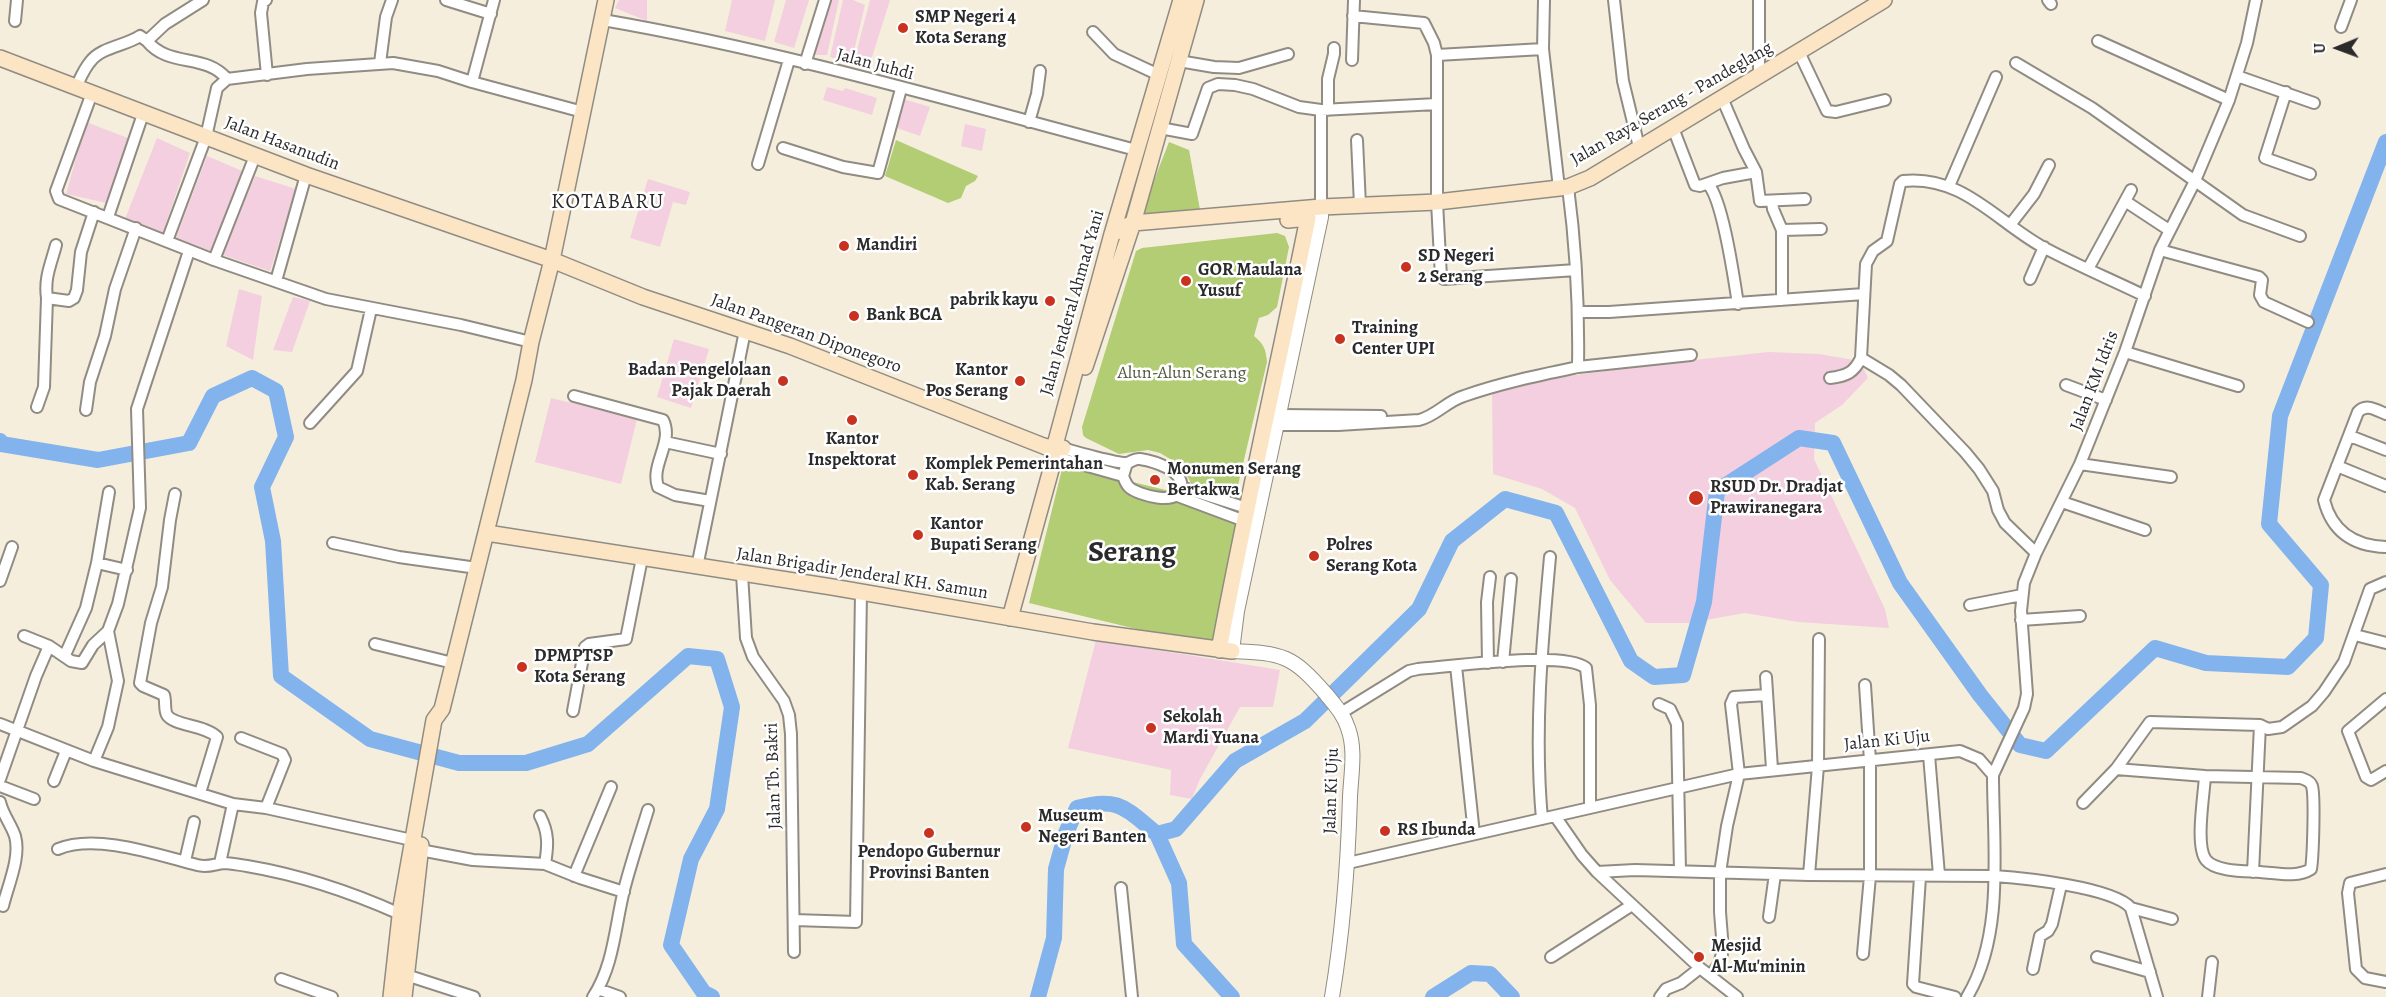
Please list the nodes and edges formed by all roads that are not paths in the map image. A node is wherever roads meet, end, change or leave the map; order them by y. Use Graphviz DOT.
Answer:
graph roads {
  1 [pos="17,0"];
  2 [pos="203,0"];
  3 [pos="266,0"];
  4 [pos="392,0"];
  5 [pos="446,0"];
  6 [pos="494,0"];
  7 [pos="606,0"];
  8 [pos="825,0"];
  9 [pos="1181,0"];
  10 [pos="1196,0"];
  11 [pos="1354,0"];
  12 [pos="1544,0"];
  13 [pos="1614,0"];
  14 [pos="1759,0"];
  15 [pos="1884,0"];
  16 [pos="2256,0"];
  17 [pos="2351,0"];
  18 [pos="491,14"];
  19 [pos="1353,16"];
  20 [pos="603,20"];
  21 [pos="15,21"];
  22 [pos="2341,27"];
  23 [pos="1093,32"];
  24 [pos="1180,32"];
  25 [pos="147,41"];
  26 [pos="2098,41"];
  27 [pos="1334,48"];
  28 [pos="1543,49"];
  29 [pos="1800,52"];
  30 [pos="1288,54"];
  31 [pos="1437,55"];
  32 [pos="0,58"];
  33 [pos="789,60"];
  34 [pos="1352,60"];
  35 [pos="1179,61"];
  36 [pos="380,63"];
  37 [pos="2016,63"];
  38 [pos="805,64"];
  39 [pos="1040,71"];
  40 [pos="267,75"];
  41 [pos="1159,75"];
  42 [pos="2237,76"];
  43 [pos="1759,77"];
  44 [pos="1996,77"];
  45 [pos="227,79"];
  46 [pos="472,82"];
  47 [pos="76,87"];
  48 [pos="901,89"];
  49 [pos="2286,92"];
  50 [pos="92,93"];
  51 [pos="1722,98"];
  52 [pos="2229,99"];
  53 [pos="1886,100"];
  54 [pos="2314,103"];
  55 [pos="1437,104"];
  56 [pos="1324,110"];
  57 [pos="583,112"];
  58 [pos="143,114"];
  59 [pos="1029,122"];
  60 [pos="1160,128"];
  61 [pos="1673,128"];
  62 [pos="206,137"];
  63 [pos="1357,140"];
  64 [pos="1639,147"];
  65 [pos="783,148"];
  66 [pos="1136,150"];
  67 [pos="255,156"];
  68 [pos="758,164"];
  69 [pos="2049,165"];
  70 [pos="1756,172"];
  71 [pos="2310,174"];
  72 [pos="306,175"];
  73 [pos="2194,183"];
  74 [pos="1708,184"];
  75 [pos="1948,186"];
  76 [pos="1563,188"];
  77 [pos="2131,190"];
  78 [pos="1805,200"];
  79 [pos="2125,201"];
  80 [pos="1437,202"];
  81 [pos="1772,202"];
  82 [pos="1360,205"];
  83 [pos="1321,207"];
  84 [pos="94,212"];
  85 [pos="108,217"];
  86 [pos="1237,219"];
  87 [pos="2010,225"];
  88 [pos="136,228"];
  89 [pos="1131,228"];
  90 [pos="1821,229"];
  91 [pos="1782,230"];
  92 [pos="2169,230"];
  93 [pos="1112,234"];
  94 [pos="2300,236"];
  95 [pos="167,241"];
  96 [pos="56,245"];
  97 [pos="2044,248"];
  98 [pos="2160,250"];
  99 [pos="189,251"];
  100 [pos="214,260"];
  101 [pos="552,260"];
  102 [pos="2088,269"];
  103 [pos="1576,270"];
  104 [pos="2030,279"];
  105 [pos="276,281"];
  106 [pos="1301,286"];
  107 [pos="1863,294"];
  108 [pos="2145,296"];
  109 [pos="47,298"];
  110 [pos="1782,300"];
  111 [pos="1738,304"];
  112 [pos="371,309"];
  113 [pos="1579,312"];
  114 [pos="2308,322"];
  115 [pos="745,331"];
  116 [pos="531,342"];
  117 [pos="2125,352"];
  118 [pos="1691,355"];
  119 [pos="1861,358"];
  120 [pos="1578,367"];
  121 [pos="1830,378"];
  122 [pos="2066,385"];
  123 [pos="2238,386"];
  124 [pos="573,396"];
  125 [pos="2106,400"];
  126 [pos="37,407"];
  127 [pos="86,410"];
  128 [pos="2386,414"];
  129 [pos="1279,420"];
  130 [pos="310,423"];
  131 [pos="2350,436"];
  132 [pos="665,442"];
  133 [pos="2386,450"];
  134 [pos="1054,453"];
  135 [pos="721,454"];
  136 [pos="1127,463"];
  137 [pos="2080,464"];
  138 [pos="2337,466"];
  139 [pos="1122,476"];
  140 [pos="2171,477"];
  141 [pos="2386,486"];
  142 [pos="1178,491"];
  143 [pos="109,492"];
  144 [pos="176,494"];
  145 [pos="710,501"];
  146 [pos="2062,502"];
  147 [pos="1251,516"];
  148 [pos="2145,530"];
  149 [pos="487,533"];
  150 [pos="333,543"];
  151 [pos="12,547"];
  152 [pos="2386,547"];
  153 [pos="2036,553"];
  154 [pos="1550,557"];
  155 [pos="642,558"];
  156 [pos="97,563"];
  157 [pos="698,567"];
  158 [pos="477,568"];
  159 [pos="127,570"];
  160 [pos="742,574"];
  161 [pos="1490,577"];
  162 [pos="1511,579"];
  163 [pos="0,581"];
  164 [pos="2386,582"];
  165 [pos="861,592"];
  166 [pos="2022,595"];
  167 [pos="1970,605"];
  168 [pos="2080,616"];
  169 [pos="1010,618"];
  170 [pos="2021,620"];
  171 [pos="108,632"];
  172 [pos="2355,635"];
  173 [pos="24,636"];
  174 [pos="1819,639"];
  175 [pos="2386,643"];
  176 [pos="375,644"];
  177 [pos="49,646"];
  178 [pos="1226,651"];
  179 [pos="65,656"];
  180 [pos="1542,660"];
  181 [pos="1503,662"];
  182 [pos="453,663"];
  183 [pos="1488,663"];
  184 [pos="1456,666"];
  185 [pos="1766,677"];
  186 [pos="118,681"];
  187 [pos="140,683"];
  188 [pos="1865,685"];
  189 [pos="1767,695"];
  190 [pos="2386,699"];
  191 [pos="1659,704"];
  192 [pos="1339,710"];
  193 [pos="573,711"];
  194 [pos="0,724"];
  195 [pos="2260,725"];
  196 [pos="16,732"];
  197 [pos="241,738"];
  198 [pos="66,751"];
  199 [pos="1929,755"];
  200 [pos="94,761"];
  201 [pos="1870,761"];
  202 [pos="1818,766"];
  203 [pos="2116,769"];
  204 [pos="1772,770"];
  205 [pos="2386,771"];
  206 [pos="1739,774"];
  207 [pos="1993,775"];
  208 [pos="2205,776"];
  209 [pos="2258,776"];
  210 [pos="0,779"];
  211 [pos="54,781"];
  212 [pos="0,786"];
  213 [pos="611,787"];
  214 [pos="1679,788"];
  215 [pos="201,793"];
  216 [pos="34,799"];
  217 [pos="0,802"];
  218 [pos="2083,803"];
  219 [pos="233,804"];
  220 [pos="1590,807"];
  221 [pos="267,808"];
  222 [pos="648,810"];
  223 [pos="540,816"];
  224 [pos="1555,816"];
  225 [pos="1542,819"];
  226 [pos="194,822"];
  227 [pos="12,831"];
  228 [pos="0,832"];
  229 [pos="1474,834"];
  230 [pos="416,845"];
  231 [pos="58,849"];
  232 [pos="185,861"];
  233 [pos="220,863"];
  234 [pos="1348,863"];
  235 [pos="545,864"];
  236 [pos="1680,871"];
  237 [pos="1597,872"];
  238 [pos="2253,872"];
  239 [pos="1720,873"];
  240 [pos="1775,874"];
  241 [pos="2386,874"];
  242 [pos="1809,875"];
  243 [pos="1939,875"];
  244 [pos="574,876"];
  245 [pos="1870,876"];
  246 [pos="1994,876"];
  247 [pos="1920,877"];
  248 [pos="2061,885"];
  249 [pos="1120,888"];
  250 [pos="624,892"];
  251 [pos="1632,905"];
  252 [pos="3,906"];
  253 [pos="2131,908"];
  254 [pos="400,914"];
  255 [pos="1769,917"];
  256 [pos="2172,919"];
  257 [pos="794,920"];
  258 [pos="795,952"];
  259 [pos="1863,954"];
  260 [pos="1551,957"];
  261 [pos="2097,957"];
  262 [pos="2212,962"];
  263 [pos="1700,968"];
  264 [pos="2033,969"];
  265 [pos="2150,972"];
  266 [pos="406,975"];
  267 [pos="1710,975"];
  268 [pos="281,979"];
  269 [pos="2386,982"];
  270 [pos="596,993"];
  271 [pos="332,997"];
  272 [pos="391,997"];
  273 [pos="404,997"];
  274 [pos="474,997"];
  275 [pos="620,997"];
  276 [pos="1132,997"];
  277 [pos="1332,997"];
  278 [pos="1660,997"];
  279 [pos="1737,997"];
  280 [pos="1955,997"];
  281 [pos="1967,997"];
  282 [pos="2157,997"];
  283 [pos="2208,997"];
  1 -- 21 [label="street"];
  2 -- 25 [label="street"];
  3 -- 40 [label="street"];
  4 -- 36 [label="street"];
  5 -- 18 [label="street"];
  6 -- 18 [label="street"];
  7 -- 20 [label="main road"];
  8 -- 38 [label="street"];
  9 -- 24 [label="main road, Jalan Jenderal Ahmad Yani"];
  10 -- 24 [label="main road, Jalan Jenderal Ahmad Yani"];
  11 -- 19 [label="street"];
  12 -- 28 [label="street"];
  13 -- 64 [label="street"];
  14 -- 43 [label="street"];
  15 -- 29 [label="main road, Jalan Raya Serang - Pandeglang"];
  16 -- 42 [label="street, Jalan KM Idris"];
  17 -- 22 [label="street"];
  18 -- 46 [label="street"];
  19 -- 31 [label="street"];
  19 -- 34 [label="street"];
  20 -- 33 [label="street, Jalan Juhdi"];
  20 -- 57 [label="main road"];
  23 -- 41 [label="street"];
  24 -- 35 [label="main road, Jalan Jenderal Ahmad Yani"];
  24 -- 41 [label="main road, Jalan Jenderal Ahmad Yani"];
  25 -- 45 [label="street"];
  25 -- 47 [label="street"];
  26 -- 52 [label="street"];
  27 -- 56 [label="street"];
  28 -- 31 [label="street"];
  28 -- 76 [label="street"];
  29 -- 43 [label="main road, Jalan Raya Serang - Pandeglang"];
  29 -- 53 [label="street"];
  30 -- 35 [label="street"];
  31 -- 55 [label="street"];
  32 -- 47 [label="main road, Jalan Hasanudin"];
  33 -- 38 [label="street, Jalan Juhdi"];
  33 -- 68 [label="street"];
  35 -- 60 [label="main road, Jalan Jenderal Ahmad Yani"];
  36 -- 40 [label="street"];
  36 -- 46 [label="street"];
  37 -- 73 [label="street"];
  38 -- 48 [label="street, Jalan Juhdi"];
  39 -- 59 [label="street"];
  40 -- 45 [label="street"];
  41 -- 66 [label="main road, Jalan Jenderal Ahmad Yani"];
  42 -- 49 [label="street"];
  42 -- 52 [label="street, Jalan KM Idris"];
  43 -- 51 [label="main road, Jalan Raya Serang - Pandeglang"];
  44 -- 75 [label="street"];
  45 -- 62 [label="street"];
  46 -- 57 [label="street"];
  47 -- 50 [label="main road, Jalan Hasanudin"];
  48 -- 59 [label="street, Jalan Juhdi"];
  48 -- 65 [label="street"];
  49 -- 54 [label="street"];
  49 -- 71 [label="street"];
  50 -- 58 [label="main road, Jalan Hasanudin"];
  50 -- 84 [label="street"];
  51 -- 61 [label="main road, Jalan Raya Serang - Pandeglang"];
  51 -- 70 [label="street"];
  52 -- 73 [label="street, Jalan KM Idris"];
  55 -- 56 [label="street"];
  55 -- 80 [label="street"];
  56 -- 60 [label="street"];
  56 -- 83 [label="street"];
  57 -- 101 [label="main road"];
  58 -- 62 [label="main road, Jalan Hasanudin"];
  58 -- 85 [label="street"];
  59 -- 66 [label="street, Jalan Juhdi"];
  60 -- 89 [label="main road, Jalan Jenderal Ahmad Yani"];
  61 -- 64 [label="main road, Jalan Raya Serang - Pandeglang"];
  61 -- 74 [label="street"];
  62 -- 67 [label="main road, Jalan Hasanudin"];
  62 -- 95 [label="street"];
  63 -- 82 [label="street"];
  64 -- 76 [label="main road, Jalan Raya Serang - Pandeglang"];
  66 -- 93 [label="main road, Jalan Jenderal Ahmad Yani"];
  67 -- 72 [label="main road, Jalan Hasanudin"];
  67 -- 100 [label="street"];
  69 -- 87 [label="street"];
  70 -- 74 [label="street"];
  70 -- 81 [label="street"];
  72 -- 101 [label="main road, Jalan Hasanudin"];
  72 -- 105 [label="street"];
  73 -- 92 [label="street, Jalan KM Idris"];
  73 -- 94 [label="street"];
  74 -- 111 [label="street"];
  75 -- 87 [label="street"];
  75 -- 107 [label="street"];
  76 -- 80 [label="main road, Jalan Raya Serang - Pandeglang"];
  76 -- 103 [label="street"];
  77 -- 79 [label="street"];
  78 -- 81 [label="street"];
  79 -- 92 [label="street"];
  79 -- 102 [label="street"];
  80 -- 82 [label="main road, Jalan Raya Serang - Pandeglang"];
  80 -- 103 [label="street"];
  81 -- 91 [label="street"];
  82 -- 83 [label="main road, Jalan Raya Serang - Pandeglang"];
  83 -- 86 [label="main road, Jalan Raya Serang - Pandeglang"];
  83 -- 106 [label="street"];
  84 -- 85 [label="street"];
  84 -- 109 [label="street"];
  85 -- 88 [label="street"];
  86 -- 89 [label="main road"];
  86 -- 106 [label="main road"];
  87 -- 97 [label="street"];
  88 -- 95 [label="street"];
  88 -- 127 [label="street"];
  89 -- 93 [label="main road"];
  89 -- 134 [label="main road, Jalan Jenderal Ahmad Yani"];
  90 -- 91 [label="street"];
  91 -- 110 [label="street"];
  92 -- 98 [label="street, Jalan KM Idris"];
  93 -- 134 [label="main road, Jalan Jenderal Ahmad Yani"];
  95 -- 99 [label="street"];
  96 -- 109 [label="street"];
  97 -- 102 [label="street"];
  97 -- 104 [label="street"];
  98 -- 108 [label="street, Jalan KM Idris"];
  98 -- 114 [label="street"];
  99 -- 100 [label="street"];
  99 -- 159 [label="street"];
  100 -- 105 [label="street"];
  101 -- 115 [label="main road, Jalan Pangeran Diponegoro"];
  101 -- 116 [label="main road"];
  102 -- 108 [label="street"];
  103 -- 113 [label="street"];
  105 -- 112 [label="street"];
  106 -- 129 [label="street"];
  106 -- 147 [label="main road"];
  107 -- 110 [label="street"];
  107 -- 119 [label="street"];
  108 -- 117 [label="street, Jalan KM Idris"];
  109 -- 126 [label="street"];
  110 -- 111 [label="street"];
  111 -- 113 [label="street"];
  112 -- 116 [label="street"];
  112 -- 130 [label="street"];
  113 -- 120 [label="street"];
  115 -- 134 [label="main road, Jalan Pangeran Diponegoro"];
  115 -- 135 [label="street"];
  116 -- 149 [label="main road"];
  117 -- 123 [label="street"];
  117 -- 125 [label="street, Jalan KM Idris"];
  118 -- 120 [label="street"];
  119 -- 121 [label="street"];
  119 -- 153 [label="street"];
  120 -- 129 [label="street"];
  122 -- 125 [label="street"];
  124 -- 132 [label="street"];
  125 -- 137 [label="street, Jalan KM Idris"];
  128 -- 131 [label="street"];
  129 -- 147 [label="street"];
  131 -- 133 [label="street"];
  131 -- 138 [label="street"];
  132 -- 135 [label="street"];
  132 -- 145 [label="street"];
  134 -- 136 [label="street"];
  134 -- 139 [label="street"];
  134 -- 169 [label="main road, Jalan Jenderal Ahmad Yani"];
  135 -- 145 [label="street"];
  136 -- 139 [label="street"];
  136 -- 142 [label="street"];
  137 -- 140 [label="street"];
  137 -- 146 [label="street, Jalan KM Idris"];
  138 -- 141 [label="street"];
  138 -- 152 [label="street"];
  139 -- 142 [label="street"];
  142 -- 147 [label="street"];
  143 -- 156 [label="street"];
  144 -- 187 [label="street"];
  145 -- 157 [label="street"];
  146 -- 148 [label="street"];
  146 -- 153 [label="street, Jalan KM Idris"];
  147 -- 178 [label="main road"];
  149 -- 155 [label="main road, Jalan Brigadir Jenderal KH. Samun"];
  149 -- 158 [label="main road"];
  150 -- 158 [label="street"];
  151 -- 163 [label="street"];
  153 -- 166 [label="street, Jalan KM Idris"];
  154 -- 180 [label="street"];
  155 -- 157 [label="main road, Jalan Brigadir Jenderal KH. Samun"];
  155 -- 193 [label="street"];
  156 -- 159 [label="street"];
  156 -- 179 [label="street"];
  157 -- 160 [label="main road, Jalan Brigadir Jenderal KH. Samun"];
  158 -- 182 [label="main road"];
  159 -- 171 [label="street"];
  160 -- 165 [label="main road, Jalan Brigadir Jenderal KH. Samun"];
  160 -- 257 [label="street, Jalan Tb. Bakri"];
  161 -- 183 [label="street"];
  162 -- 181 [label="street"];
  164 -- 172 [label="street"];
  165 -- 169 [label="main road, Jalan Brigadir Jenderal KH. Samun"];
  165 -- 257 [label="street"];
  166 -- 167 [label="street"];
  166 -- 170 [label="street, Jalan KM Idris"];
  168 -- 170 [label="street"];
  169 -- 178 [label="main road, Jalan Brigadir Jenderal KH. Samun"];
  170 -- 207 [label="street, Jalan KM Idris"];
  171 -- 179 [label="street"];
  171 -- 186 [label="street"];
  172 -- 175 [label="street"];
  172 -- 195 [label="street"];
  173 -- 177 [label="street"];
  174 -- 202 [label="street"];
  176 -- 182 [label="street"];
  177 -- 179 [label="street"];
  177 -- 196 [label="street"];
  178 -- 192 [label="street, Jalan Ki Uju"];
  180 -- 181 [label="street"];
  180 -- 220 [label="street"];
  180 -- 225 [label="street"];
  181 -- 183 [label="street"];
  182 -- 230 [label="main road"];
  183 -- 184 [label="street"];
  184 -- 192 [label="street"];
  184 -- 229 [label="street"];
  185 -- 189 [label="street"];
  186 -- 187 [label="street"];
  186 -- 200 [label="street"];
  187 -- 215 [label="street"];
  188 -- 201 [label="street"];
  189 -- 204 [label="street"];
  189 -- 206 [label="street"];
  190 -- 205 [label="street"];
  191 -- 214 [label="street"];
  192 -- 234 [label="street, Jalan Ki Uju"];
  194 -- 196 [label="street"];
  195 -- 203 [label="street"];
  195 -- 209 [label="street"];
  196 -- 198 [label="street"];
  196 -- 210 [label="street"];
  197 -- 221 [label="street"];
  198 -- 200 [label="street"];
  198 -- 211 [label="street"];
  199 -- 201 [label="street, Jalan Ki Uju"];
  199 -- 207 [label="street, Jalan Ki Uju"];
  199 -- 243 [label="street"];
  200 -- 215 [label="street"];
  201 -- 202 [label="street, Jalan Ki Uju"];
  201 -- 245 [label="street"];
  202 -- 204 [label="street, Jalan Ki Uju"];
  202 -- 242 [label="street"];
  203 -- 208 [label="street"];
  203 -- 218 [label="street"];
  204 -- 206 [label="street, Jalan Ki Uju"];
  206 -- 214 [label="street, Jalan Ki Uju"];
  206 -- 239 [label="street"];
  207 -- 246 [label="street"];
  208 -- 209 [label="street"];
  208 -- 238 [label="street"];
  209 -- 238 [label="street"];
  209 -- 238 [label="street"];
  212 -- 216 [label="street"];
  213 -- 244 [label="street"];
  214 -- 220 [label="street, Jalan Ki Uju"];
  214 -- 236 [label="street"];
  215 -- 219 [label="street"];
  217 -- 227 [label="street"];
  219 -- 221 [label="street"];
  219 -- 233 [label="street"];
  220 -- 224 [label="street, Jalan Ki Uju"];
  221 -- 230 [label="street"];
  222 -- 250 [label="street"];
  223 -- 235 [label="street"];
  224 -- 225 [label="street, Jalan Ki Uju"];
  224 -- 237 [label="street"];
  225 -- 229 [label="street, Jalan Ki Uju"];
  226 -- 232 [label="street"];
  227 -- 228 [label="street"];
  227 -- 252 [label="street"];
  229 -- 234 [label="street, Jalan Ki Uju"];
  230 -- 235 [label="street"];
  230 -- 254 [label="main road"];
  230 -- 266 [label="main road"];
  231 -- 232 [label="street"];
  232 -- 233 [label="street"];
  233 -- 254 [label="street"];
  234 -- 277 [label="street, Jalan Ki Uju"];
  235 -- 244 [label="street"];
  236 -- 237 [label="street"];
  236 -- 239 [label="street"];
  237 -- 251 [label="street"];
  239 -- 240 [label="street"];
  239 -- 267 [label="street"];
  240 -- 242 [label="street"];
  240 -- 255 [label="street"];
  241 -- 269 [label="street"];
  242 -- 245 [label="street"];
  243 -- 246 [label="street"];
  243 -- 247 [label="street"];
  244 -- 250 [label="street"];
  245 -- 247 [label="street"];
  245 -- 259 [label="street"];
  246 -- 248 [label="street"];
  246 -- 281 [label="street"];
  247 -- 280 [label="street"];
  248 -- 253 [label="street"];
  248 -- 264 [label="street"];
  249 -- 276 [label="street"];
  250 -- 270 [label="street"];
  251 -- 260 [label="street"];
  251 -- 263 [label="street"];
  253 -- 256 [label="street"];
  253 -- 265 [label="street"];
  254 -- 272 [label="main road"];
  257 -- 258 [label="street, Jalan Tb. Bakri"];
  261 -- 265 [label="street"];
  262 -- 283 [label="street"];
  263 -- 267 [label="street"];
  263 -- 278 [label="street"];
  265 -- 282 [label="street"];
  266 -- 273 [label="main road"];
  266 -- 274 [label="street"];
  267 -- 279 [label="street"];
  268 -- 271 [label="street"];
  270 -- 275 [label="street"];
}
